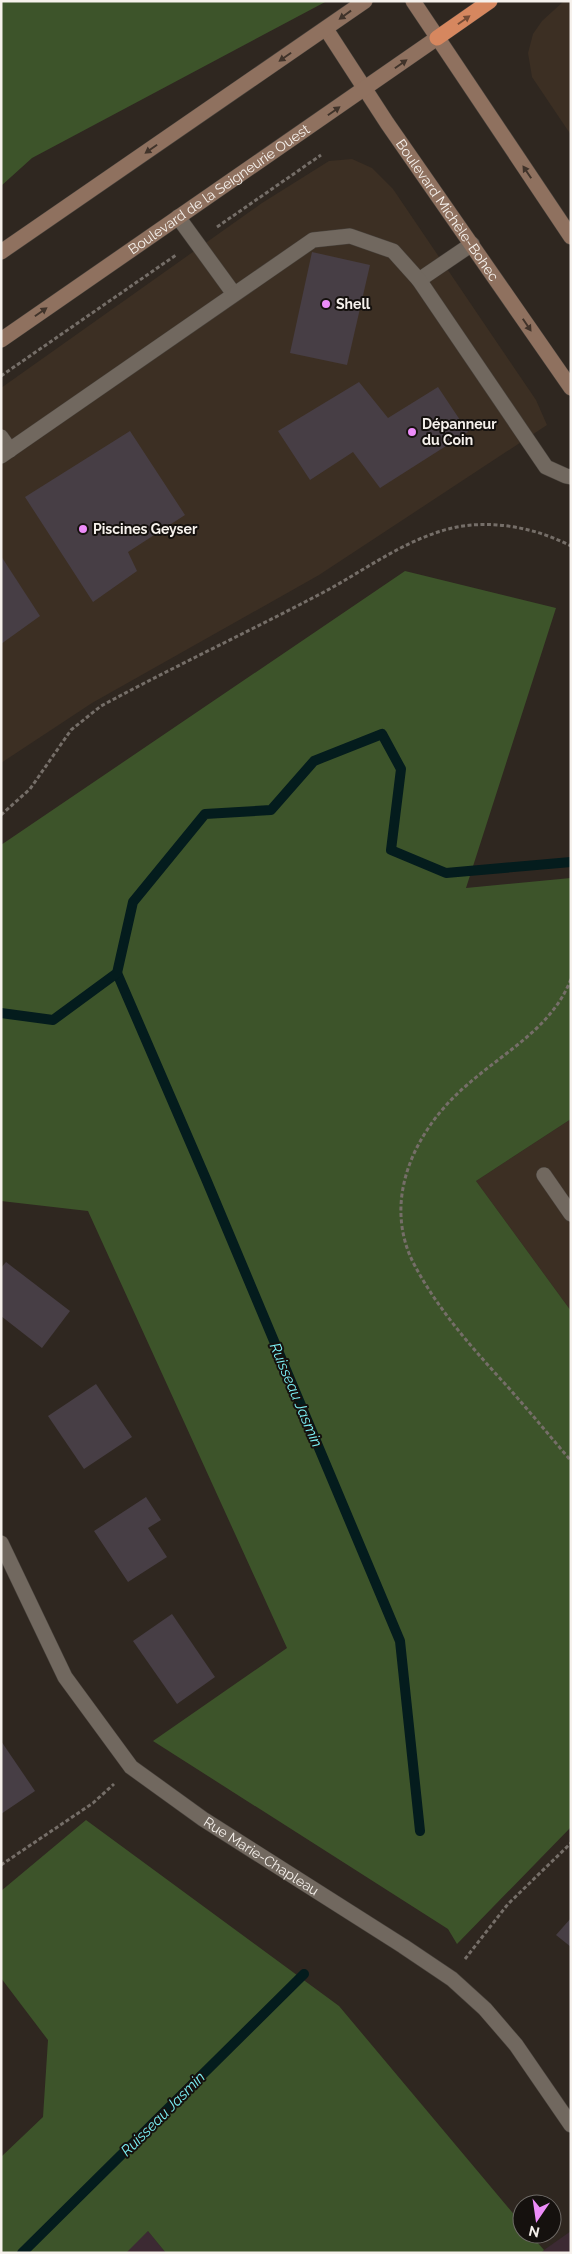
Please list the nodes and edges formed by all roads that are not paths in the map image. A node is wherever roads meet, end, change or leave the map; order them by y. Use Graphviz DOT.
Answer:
graph roads {
  1 [pos="365,1"];
  2 [pos="413,1"];
  3 [pos="490,1"];
  4 [pos="326,29"];
  5 [pos="437,38"];
  6 [pos="365,89"];
  7 [pos="178,217"];
  8 [pos="571,237"];
  9 [pos="472,244"];
  10 [pos="1,252"];
  11 [pos="420,280"];
  12 [pos="234,294"];
  13 [pos="1,340"];
  14 [pos="571,388"];
  15 [pos="1,437"];
  16 [pos="6,453"];
  17 [pos="571,476"];
  18 [pos="544,1175"];
  19 [pos="571,1214"];
  20 [pos="1,1543"];
  21 [pos="571,2126"];
  1 -- 4 [label="main road, one-way"];
  2 -- 5 [label="main road"];
  5 -- 3 [label="highway, one-way"];
  4 -- 6 [label="main road, Boulevard Michèle-Bohec"];
  4 -- 10 [label="main road, one-way"];
  6 -- 5 [label="main road, Boulevard de la Seigneurie Ouest, one-way"];
  8 -- 5 [label="main road, one-way"];
  7 -- 6 [label="main road, Boulevard de la Seigneurie Ouest, one-way"];
  6 -- 9 [label="main road, Boulevard Michèle-Bohec"];
  7 -- 12 [label="street"];
  13 -- 7 [label="main road, Boulevard de la Seigneurie Ouest, one-way"];
  9 -- 11 [label="street"];
  9 -- 14 [label="main road, Boulevard Michèle-Bohec, one-way"];
  11 -- 12 [label="street"];
  11 -- 17 [label="street"];
  12 -- 16 [label="street"];
  15 -- 16 [label="street"];
  18 -- 19 [label="street"];
  20 -- 21 [label="street, Rue Marie-Chapleau"];
}
